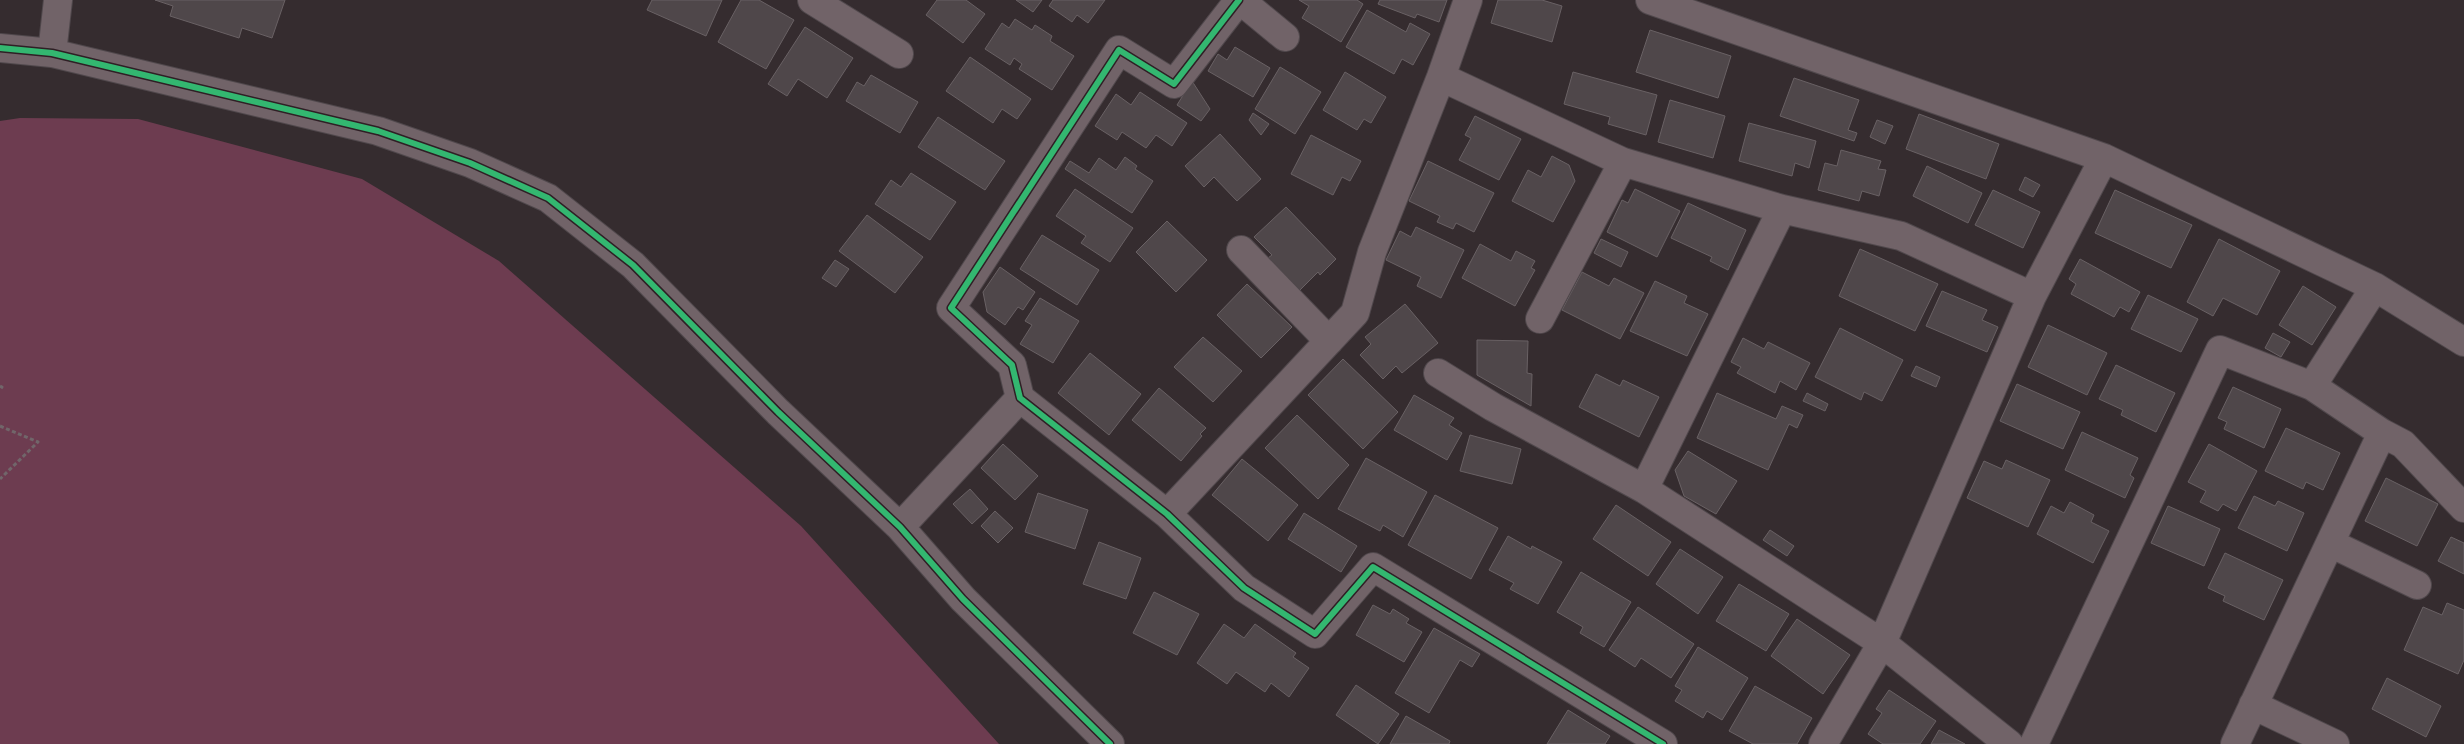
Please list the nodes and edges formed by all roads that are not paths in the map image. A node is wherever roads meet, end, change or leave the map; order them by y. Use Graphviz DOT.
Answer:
graph roads {
  1 [pos="58,0"];
  2 [pos="812,0"];
  3 [pos="1239,0"];
  4 [pos="1468,0"];
  5 [pos="1650,0"];
  6 [pos="1285,38"];
  7 [pos="0,48"];
  8 [pos="52,53"];
  9 [pos="899,54"];
  10 [pos="1442,76"];
  11 [pos="2104,158"];
  12 [pos="1623,162"];
  13 [pos="1782,209"];
  14 [pos="1241,250"];
  15 [pos="2375,287"];
  16 [pos="2032,296"];
  17 [pos="1540,319"];
  18 [pos="1329,341"];
  19 [pos="2464,342"];
  20 [pos="1438,373"];
  21 [pos="2312,386"];
  22 [pos="1020,398"];
  23 [pos="2382,433"];
  24 [pos="1644,489"];
  25 [pos="2464,508"];
  26 [pos="1167,514"];
  27 [pos="900,527"];
  28 [pos="2330,543"];
  29 [pos="2417,585"];
  30 [pos="1882,643"];
  31 [pos="2253,705"];
  32 [pos="1110,744"];
  33 [pos="1663,744"];
  34 [pos="1823,744"];
  35 [pos="2009,744"];
  36 [pos="2034,744"];
  37 [pos="2235,744"];
  38 [pos="2335,744"];
  1 -- 8 [label="street"];
  2 -- 9 [label="street"];
  3 -- 6 [label="street"];
  3 -- 22 [label="street"];
  4 -- 10 [label="street"];
  5 -- 11 [label="street"];
  7 -- 8 [label="street"];
  8 -- 27 [label="street"];
  10 -- 12 [label="street"];
  10 -- 18 [label="street"];
  11 -- 15 [label="street"];
  11 -- 16 [label="street"];
  12 -- 13 [label="street"];
  12 -- 17 [label="street"];
  13 -- 16 [label="street"];
  13 -- 24 [label="street"];
  14 -- 18 [label="street"];
  15 -- 19 [label="street"];
  15 -- 21 [label="street"];
  16 -- 30 [label="street"];
  18 -- 26 [label="street"];
  20 -- 24 [label="street"];
  21 -- 23 [label="street"];
  21 -- 36 [label="street"];
  22 -- 26 [label="street"];
  22 -- 27 [label="street"];
  23 -- 25 [label="street"];
  23 -- 28 [label="street"];
  24 -- 30 [label="street"];
  26 -- 33 [label="street"];
  27 -- 32 [label="street"];
  28 -- 29 [label="street"];
  28 -- 31 [label="street"];
  30 -- 34 [label="street"];
  30 -- 35 [label="street"];
  31 -- 37 [label="street"];
  31 -- 38 [label="street"];
}
